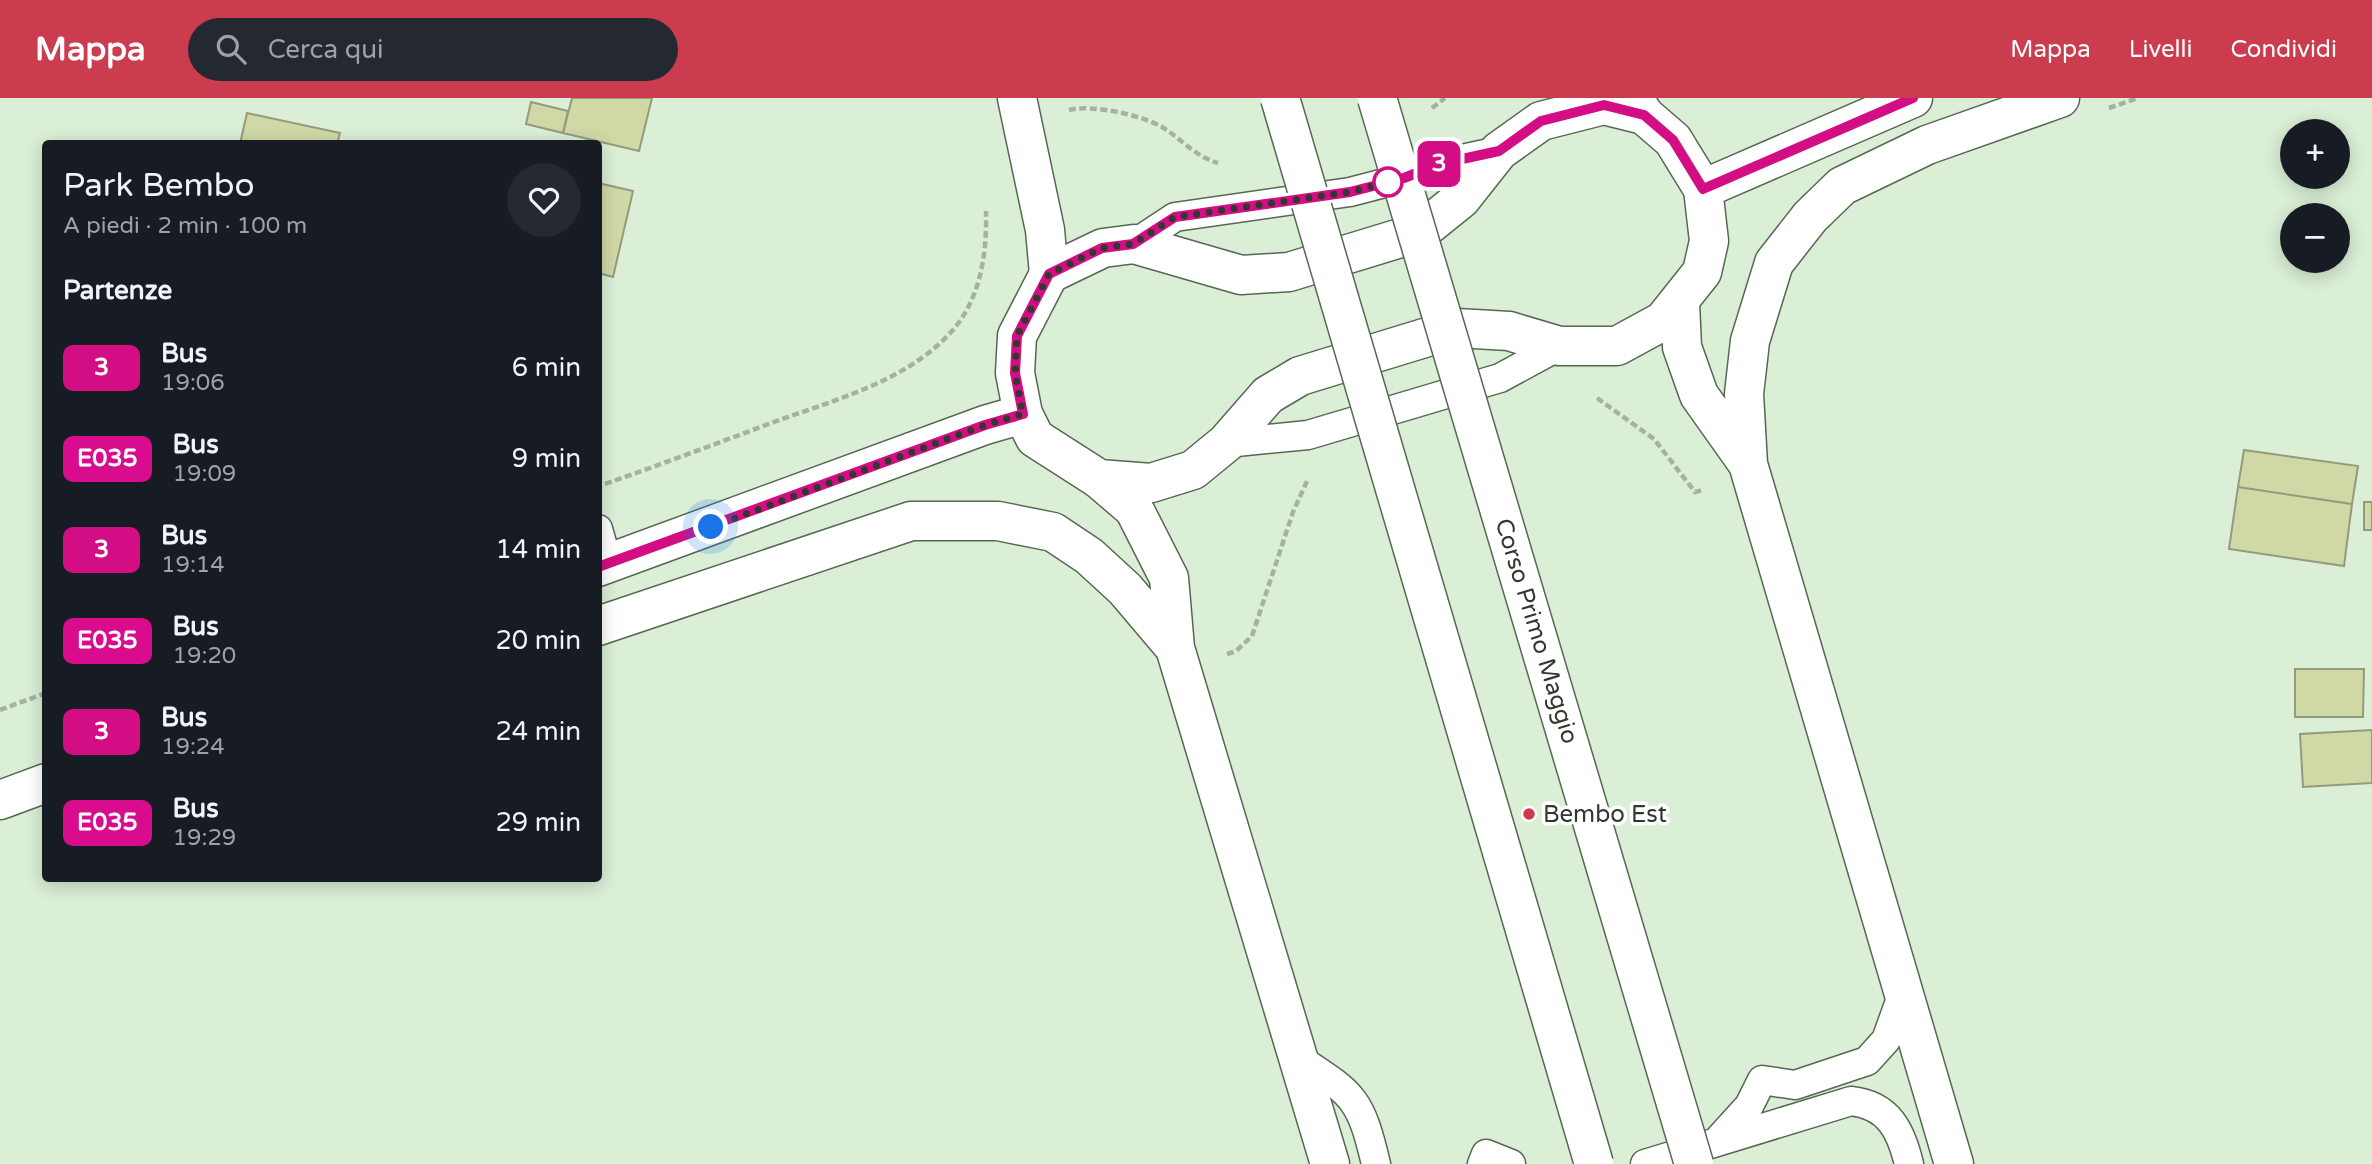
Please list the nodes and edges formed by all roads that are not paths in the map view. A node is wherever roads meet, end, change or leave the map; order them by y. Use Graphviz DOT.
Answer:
graph roads {
  1 [pos="1017,98"];
  2 [pos="1280,98"];
  3 [pos="1377,98"];
  4 [pos="1913,98"];
  5 [pos="2060,98"];
  6 [pos="1639,106"];
  7 [pos="1499,151"];
  8 [pos="1703,189"];
  9 [pos="1133,244"];
  10 [pos="1049,274"];
  11 [pos="1679,303"];
  12 [pos="1559,346"];
  13 [pos="1023,414"];
  14 [pos="1226,443"];
  15 [pos="1748,464"];
  16 [pos="1099,479"];
  17 [pos="602,553"];
  18 [pos="602,625"];
  19 [pos="1175,648"];
  20 [pos="42,784"];
  21 [pos="0,800"];
  22 [pos="1904,990"];
  23 [pos="1298,1058"];
  24 [pos="1706,1152"];
  25 [pos="1330,1164"];
  26 [pos="1376,1164"];
  27 [pos="1594,1164"];
  28 [pos="1645,1164"];
  29 [pos="1909,1164"];
  30 [pos="1954,1164"];
  1 -- 10 [label="main road"];
  2 -- 27 [label="main road, bridge"];
  3 -- 24 [label="main road, Corso Primo Maggio, bridge"];
  4 -- 8 [label="main road"];
  5 -- 15 [label="main road"];
  6 -- 7 [label="main road"];
  6 -- 8 [label="main road"];
  7 -- 9 [label="lane"];
  7 -- 9 [label="main road"];
  8 -- 11 [label="main road"];
  9 -- 10 [label="main road"];
  10 -- 13 [label="main road"];
  11 -- 12 [label="main road"];
  11 -- 15 [label="main road"];
  12 -- 14 [label="lane"];
  12 -- 14 [label="main road"];
  13 -- 16 [label="main road"];
  13 -- 17 [label="main road"];
  14 -- 16 [label="main road"];
  15 -- 22 [label="main road"];
  16 -- 19 [label="main road"];
  18 -- 19 [label="main road"];
  19 -- 23 [label="main road"];
  20 -- 21 [label="main road"];
  22 -- 24 [label="lane"];
  22 -- 30 [label="main road"];
  23 -- 25 [label="main road"];
  23 -- 26 [label="lane"];
  24 -- 28 [label="lane"];
  24 -- 29 [label="lane"];
}
